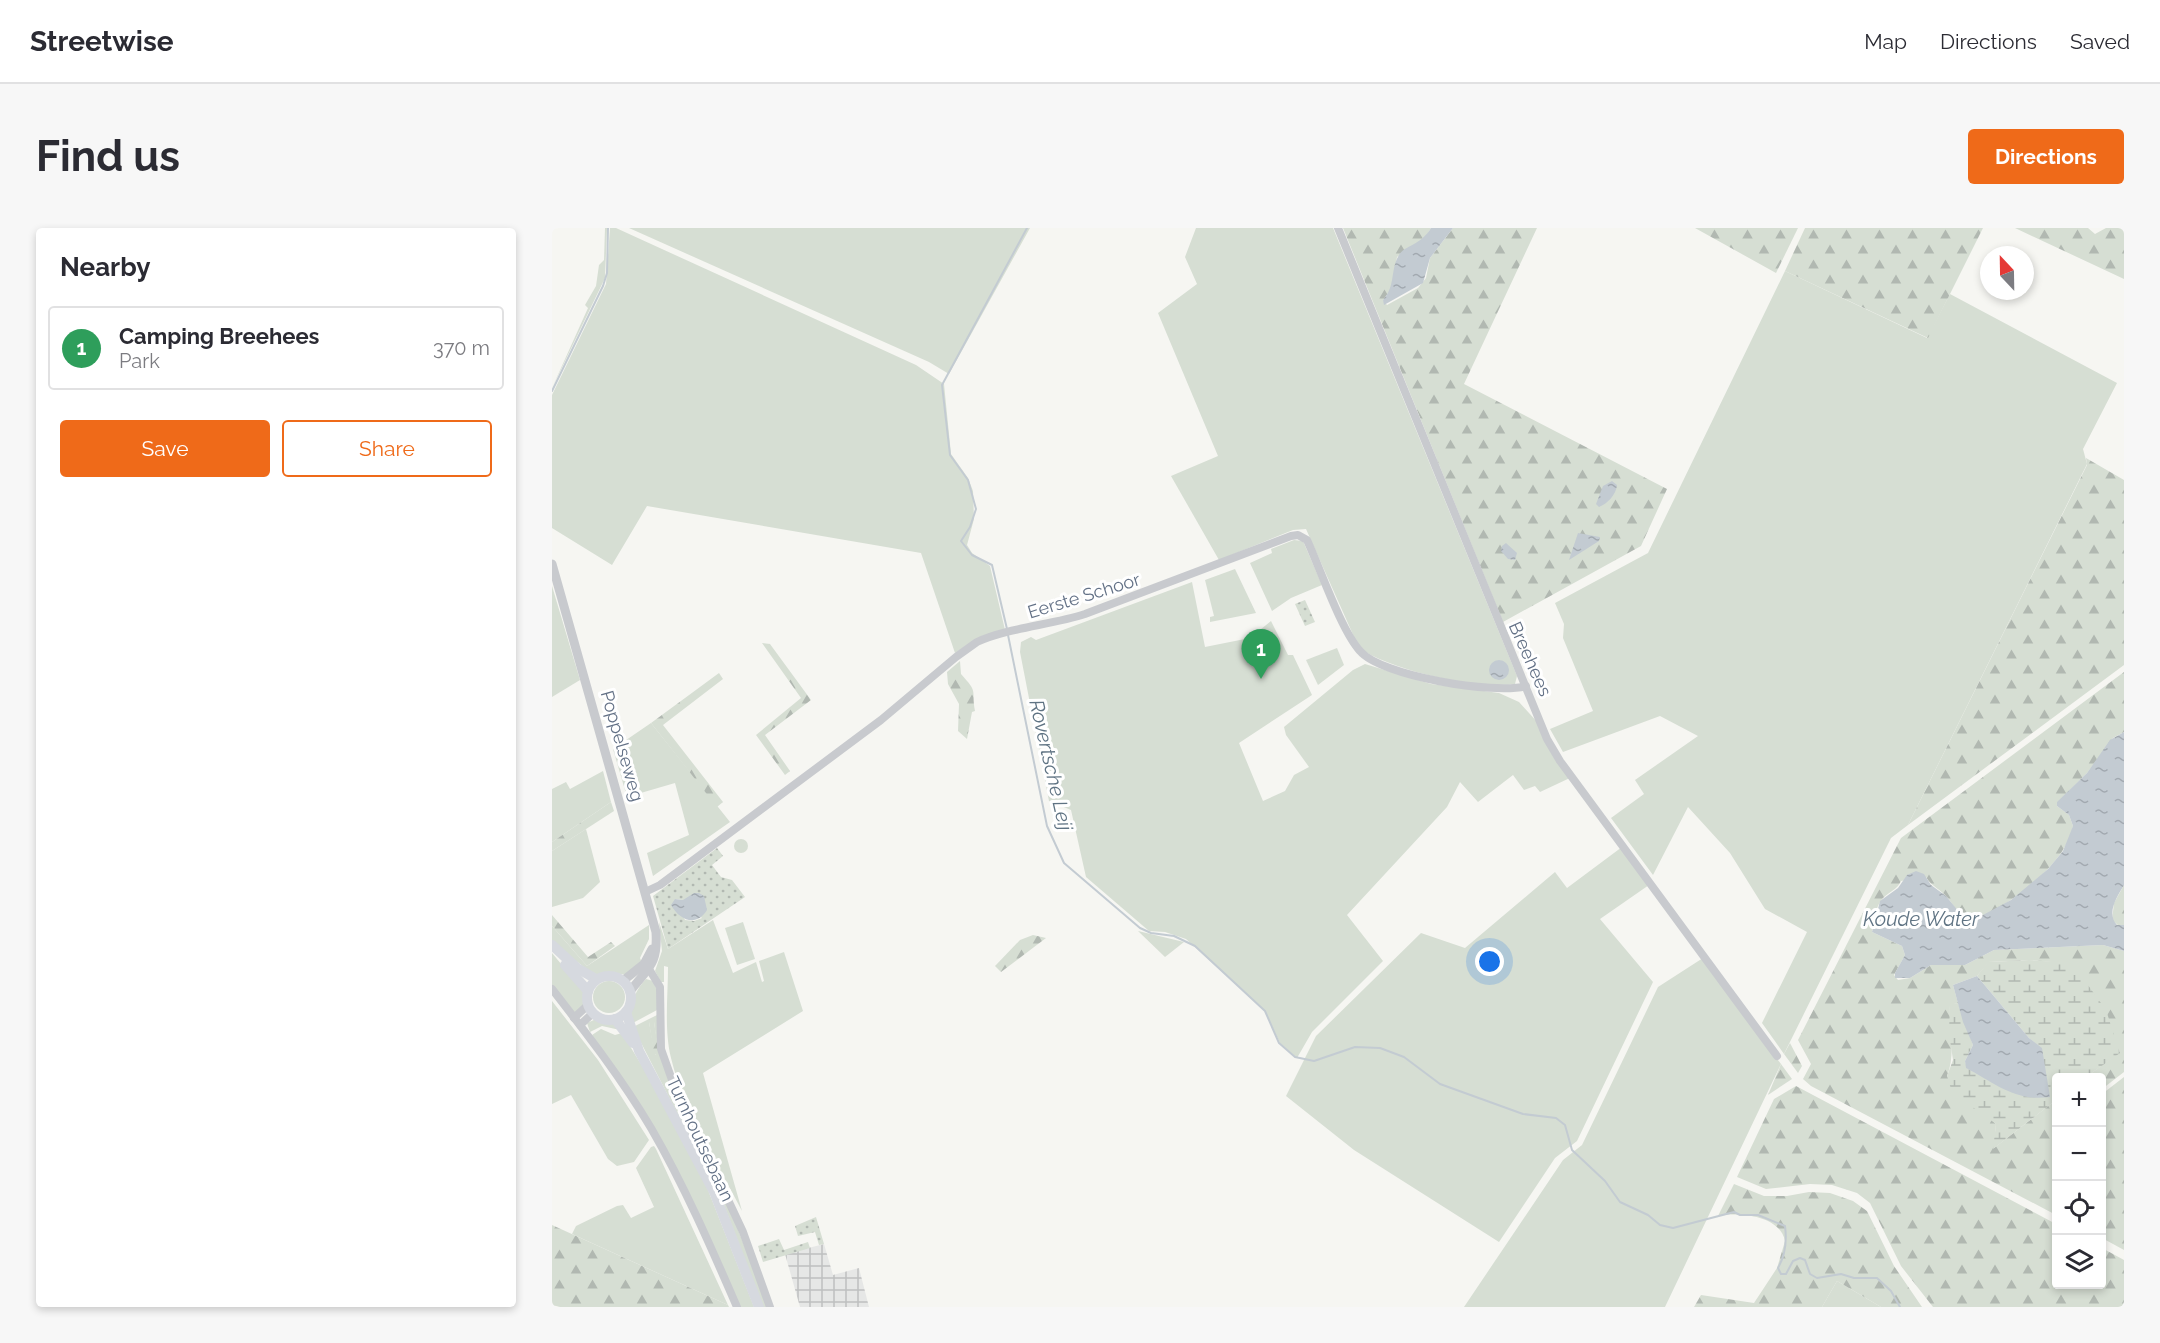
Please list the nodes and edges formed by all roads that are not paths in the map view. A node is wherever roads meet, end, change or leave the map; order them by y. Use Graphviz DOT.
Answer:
graph roads {
  1 [pos="1338,228"];
  2 [pos="552,564"];
  3 [pos="1526,686"];
  4 [pos="645,892"];
  5 [pos="656,938"];
  6 [pos="552,947"];
  7 [pos="649,969"];
  8 [pos="596,979"];
  9 [pos="624,980"];
  10 [pos="552,989"];
  11 [pos="631,990"];
  12 [pos="588,991"];
  13 [pos="591,1009"];
  14 [pos="626,1012"];
  15 [pos="574,1018"];
  16 [pos="615,1019"];
  17 [pos="580,1025"];
  18 [pos="639,1051"];
  19 [pos="1777,1056"];
  20 [pos="737,1307"];
  21 [pos="759,1307"];
  22 [pos="770,1307"];
  1 -- 3 [label="street, Breehees"];
  2 -- 4 [label="street, Poppelseweg"];
  3 -- 4 [label="street, Eerste Schoor"];
  3 -- 19 [label="street, Breehees"];
  4 -- 5 [label="street, Poppelseweg"];
  5 -- 7 [label="street, Poppelseweg"];
  5 -- 9 [label="street"];
  6 -- 8 [label="main road"];
  6 -- 12 [label="main road"];
  7 -- 11 [label="street, Poppelseweg"];
  7 -- 22 [label="street, Turnhoutsebaan"];
  8 -- 9 [label="main road"];
  8 -- 12 [label="main road"];
  9 -- 11 [label="main road"];
  10 -- 15 [label="street, Turnhoutsebaan"];
  11 -- 14 [label="main road"];
  12 -- 13 [label="main road"];
  13 -- 15 [label="street"];
  13 -- 16 [label="main road"];
  13 -- 17 [label="street"];
  14 -- 16 [label="main road"];
  14 -- 18 [label="main road, Turnhoutsebaan"];
  15 -- 17 [label="street, Turnhoutsebaan"];
  16 -- 18 [label="main road, Turnhoutsebaan"];
  17 -- 20 [label="street, Turnhoutsebaan"];
  18 -- 21 [label="main road, Turnhoutsebaan"];
}
